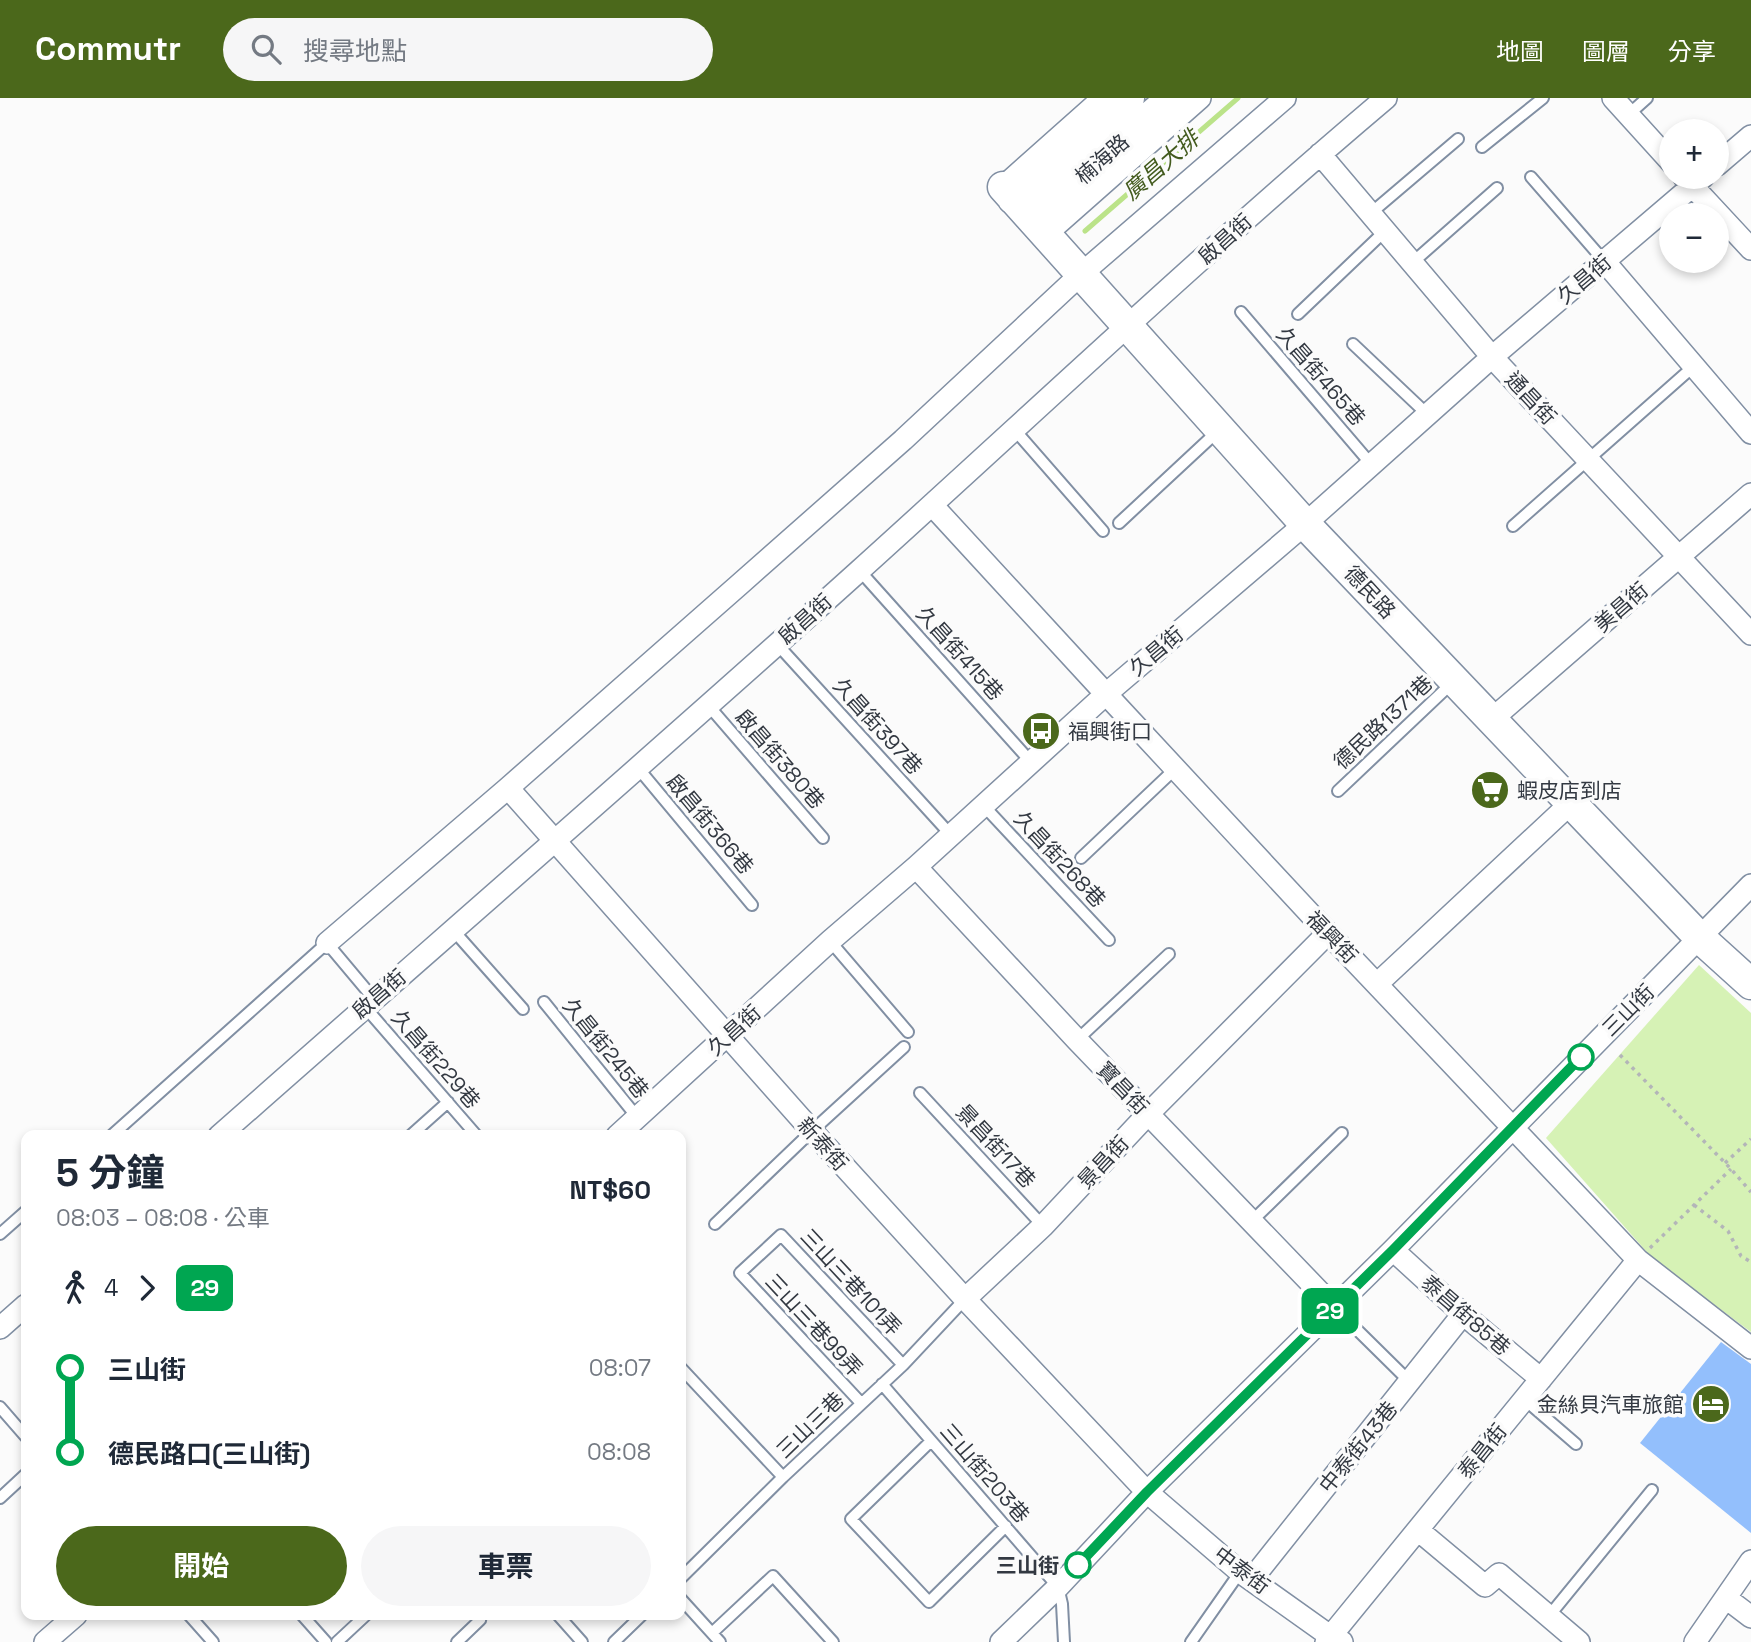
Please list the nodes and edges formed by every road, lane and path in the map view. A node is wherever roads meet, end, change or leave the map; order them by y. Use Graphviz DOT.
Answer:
graph roads {
  1 [pos="1103,98"];
  2 [pos="1129,98"];
  3 [pos="1172,98"];
  4 [pos="1200,98"];
  5 [pos="1285,98"];
  6 [pos="1386,98"];
  7 [pos="1543,98"];
  8 [pos="1613,98"];
  9 [pos="1647,98"];
  10 [pos="1628,115"];
  11 [pos="1751,136"];
  12 [pos="1458,139"];
  13 [pos="1482,147"];
  14 [pos="1659,149"];
  15 [pos="1320,154"];
  16 [pos="1729,155"];
  17 [pos="1531,177"];
  18 [pos="1497,188"];
  19 [pos="1683,189"];
  20 [pos="1701,189"];
  21 [pos="1023,210"];
  22 [pos="1371,214"];
  23 [pos="1385,231"];
  24 [pos="1751,248"];
  25 [pos="1605,262"];
  26 [pos="1412,263"];
  27 [pos="1080,275"];
  28 [pos="1241,312"];
  29 [pos="1298,314"];
  30 [pos="1127,326"];
  31 [pos="1353,344"];
  32 [pos="1492,357"];
  33 [pos="1694,366"];
  34 [pos="1428,415"];
  35 [pos="1014,429"];
  36 [pos="1220,429"];
  37 [pos="1751,433"];
  38 [pos="1588,459"];
  39 [pos="1371,464"];
  40 [pos="1751,494"];
  41 [pos="932,505"];
  42 [pos="1119,523"];
  43 [pos="1305,524"];
  44 [pos="1514,526"];
  45 [pos="1103,531"];
  46 [pos="1679,557"];
  47 [pos="860,570"];
  48 [pos="1751,634"];
  49 [pos="777,644"];
  50 [pos="1454,681"];
  51 [pos="1105,695"];
  52 [pos="708,705"];
  53 [pos="1491,720"];
  54 [pos="1031,762"];
  55 [pos="638,768"];
  56 [pos="1175,769"];
  57 [pos="508,788"];
  58 [pos="1338,791"];
  59 [pos="1571,803"];
  60 [pos="983,805"];
  61 [pos="950,834"];
  62 [pos="823,838"];
  63 [pos="555,841"];
  64 [pos="1081,858"];
  65 [pos="916,867"];
  66 [pos="1751,885"];
  67 [pos="752,905"];
  68 [pos="453,930"];
  69 [pos="1328,933"];
  70 [pos="1699,937"];
  71 [pos="1110,940"];
  72 [pos="830,941"];
  73 [pos="327,943"];
  74 [pos="1169,954"];
  75 [pos="1377,984"];
  76 [pos="1751,984"];
  77 [pos="544,1002"];
  78 [pos="370,1003"];
  79 [pos="523,1009"];
  80 [pos="908,1032"];
  81 [pos="727,1036"];
  82 [pos="1077,1040"];
  83 [pos="904,1046"];
  84 [pos="1620,1055"];
  85 [pos="920,1093"];
  86 [pos="448,1102"];
  87 [pos="1148,1114"];
  88 [pos="637,1117"];
  89 [pos="1513,1127"];
  90 [pos="118,1130"];
  91 [pos="226,1130"];
  92 [pos="417,1130"];
  93 [pos="472,1130"];
  94 [pos="623,1130"];
  95 [pos="812,1131"];
  96 [pos="1342,1133"];
  97 [pos="1751,1139"];
  98 [pos="1725,1163"];
  99 [pos="1731,1169"];
  100 [pos="1751,1192"];
  101 [pos="1694,1205"];
  102 [pos="21,1215"];
  103 [pos="1252,1221"];
  104 [pos="715,1224"];
  105 [pos="1043,1226"];
  106 [pos="0,1234"];
  107 [pos="1393,1250"];
  108 [pos="1638,1259"];
  109 [pos="1751,1262"];
  110 [pos="740,1273"];
  111 [pos="965,1299"];
  112 [pos="1334,1307"];
  113 [pos="21,1309"];
  114 [pos="1464,1314"];
  115 [pos="0,1328"];
  116 [pos="1751,1348"];
  117 [pos="903,1365"];
  118 [pos="686,1373"];
  119 [pos="1541,1379"];
  120 [pos="1410,1382"];
  121 [pos="882,1384"];
  122 [pos="1524,1399"];
  123 [pos="861,1403"];
  124 [pos="0,1407"];
  125 [pos="21,1431"];
  126 [pos="931,1441"];
  127 [pos="1576,1444"];
  128 [pos="783,1477"];
  129 [pos="21,1479"];
  130 [pos="1652,1490"];
  131 [pos="1147,1492"];
  132 [pos="0,1498"];
  133 [pos="1006,1526"];
  134 [pos="1418,1530"];
  135 [pos="1751,1561"];
  136 [pos="686,1573"];
  137 [pos="1246,1575"];
  138 [pos="1058,1587"];
  139 [pos="1726,1598"];
  140 [pos="686,1604"];
  141 [pos="1549,1616"];
  142 [pos="1751,1617"];
  143 [pos="69,1620"];
  144 [pos="193,1620"];
  145 [pos="306,1620"];
  146 [pos="361,1620"];
  147 [pos="481,1620"];
  148 [pos="562,1620"];
  149 [pos="637,1620"];
  150 [pos="712,1633"];
  151 [pos="1333,1640"];
  152 [pos="211,1641"];
  153 [pos="45,1642"];
  154 [pos="326,1642"];
  155 [pos="337,1642"];
  156 [pos="457,1642"];
  157 [pos="582,1642"];
  158 [pos="614,1642"];
  159 [pos="720,1642"];
  160 [pos="833,1642"];
  161 [pos="1002,1642"];
  162 [pos="1064,1642"];
  163 [pos="1191,1642"];
  164 [pos="1579,1642"];
  165 [pos="1695,1642"];
  1 -- 21 [label="street"];
  2 -- 21 [label="street, 楠海路"];
  3 -- 21 [label="street, 楠海路"];
  4 -- 21 [label="street, 楠海路"];
  5 -- 27 [label="street"];
  6 -- 15 [label="street, 啟昌街"];
  7 -- 13 [label="lane"];
  8 -- 10 [label="street"];
  9 -- 10 [label="lane"];
  10 -- 14 [label="street"];
  11 -- 16 [label="street"];
  12 -- 22 [label="lane"];
  15 -- 22 [label="street, 通昌街"];
  15 -- 30 [label="street, 啟昌街"];
  17 -- 25 [label="lane"];
  18 -- 26 [label="lane"];
  19 -- 25 [label="street, 久昌街"];
  20 -- 24 [label="street"];
  21 -- 27 [label="street, 德民路"];
  22 -- 23 [label="street, 通昌街"];
  23 -- 26 [label="street, 通昌街"];
  23 -- 29 [label="lane"];
  25 -- 32 [label="street, 久昌街"];
  25 -- 33 [label="street"];
  26 -- 32 [label="street, 通昌街"];
  27 -- 30 [label="street, 德民路"];
  27 -- 57 [label="street"];
  28 -- 39 [label="lane, 久昌街465巷"];
  30 -- 35 [label="street, 啟昌街"];
  30 -- 36 [label="street, 德民路"];
  31 -- 34 [label="lane"];
  32 -- 34 [label="street, 久昌街"];
  32 -- 38 [label="street, 通昌街"];
  33 -- 37 [label="street"];
  33 -- 38 [label="lane"];
  34 -- 39 [label="street, 久昌街"];
  35 -- 41 [label="street, 啟昌街"];
  35 -- 45 [label="lane"];
  36 -- 42 [label="lane"];
  36 -- 43 [label="street, 德民路"];
  38 -- 44 [label="lane"];
  38 -- 46 [label="street, 通昌街"];
  39 -- 43 [label="street, 久昌街"];
  40 -- 46 [label="street, 美昌街"];
  41 -- 47 [label="street, 啟昌街"];
  41 -- 51 [label="street, 福興街"];
  43 -- 50 [label="street, 德民路"];
  43 -- 51 [label="street, 久昌街"];
  46 -- 48 [label="street, 通昌街"];
  46 -- 53 [label="street, 美昌街"];
  47 -- 49 [label="street, 啟昌街"];
  47 -- 54 [label="lane, 久昌街415巷"];
  49 -- 52 [label="street, 啟昌街"];
  49 -- 61 [label="lane, 久昌街397巷"];
  50 -- 53 [label="street, 德民路"];
  50 -- 58 [label="lane, 德民路1371巷"];
  51 -- 54 [label="street, 久昌街"];
  51 -- 56 [label="street, 福興街"];
  52 -- 55 [label="street, 啟昌街"];
  52 -- 62 [label="lane, 啟昌街380巷"];
  53 -- 59 [label="street, 德民路"];
  54 -- 60 [label="street, 久昌街"];
  55 -- 63 [label="street, 啟昌街"];
  55 -- 67 [label="lane, 啟昌街366巷"];
  56 -- 64 [label="lane"];
  56 -- 69 [label="street, 福興街"];
  57 -- 63 [label="street, 新泰街"];
  57 -- 73 [label="street"];
  59 -- 70 [label="street, 德民路"];
  59 -- 75 [label="street"];
  60 -- 61 [label="street, 久昌街"];
  60 -- 71 [label="lane, 久昌街268巷"];
  61 -- 65 [label="street, 久昌街"];
  63 -- 68 [label="street, 啟昌街"];
  63 -- 81 [label="street, 新泰街"];
  65 -- 72 [label="street, 久昌街"];
  65 -- 82 [label="street, 寶昌街"];
  66 -- 70 [label="street, 三山街"];
  68 -- 78 [label="street, 啟昌街"];
  68 -- 79 [label="lane"];
  69 -- 75 [label="street, 福興街"];
  69 -- 87 [label="street, 景昌街"];
  70 -- 76 [label="street, 德民路"];
  70 -- 89 [label="street, 三山街"];
  72 -- 80 [label="lane"];
  72 -- 81 [label="street, 久昌街"];
  73 -- 78 [label="lane, 久昌街229巷"];
  73 -- 90 [label="lane"];
  74 -- 82 [label="lane"];
  75 -- 89 [label="street, 福興街"];
  77 -- 88 [label="lane, 久昌街245巷"];
  78 -- 86 [label="lane, 久昌街229巷"];
  78 -- 91 [label="street, 啟昌街"];
  81 -- 88 [label="street, 久昌街"];
  81 -- 95 [label="street, 新泰街"];
  82 -- 87 [label="street, 寶昌街"];
  83 -- 95 [label="lane"];
  84 -- 98 [label="path"];
  85 -- 105 [label="lane, 景昌街17巷"];
  86 -- 92 [label="lane"];
  86 -- 93 [label="lane, 久昌街229巷"];
  87 -- 103 [label="street, 寶昌街"];
  87 -- 105 [label="street, 景昌街"];
  88 -- 94 [label="street, 久昌街"];
  89 -- 107 [label="street, 三山街"];
  89 -- 108 [label="street, 福興街"];
  95 -- 104 [label="lane"];
  95 -- 111 [label="street, 新泰街"];
  96 -- 103 [label="lane"];
  97 -- 98 [label="path"];
  98 -- 99 [label="path"];
  99 -- 100 [label="path"];
  99 -- 101 [label="path"];
  101 -- 108 [label="path"];
  101 -- 109 [label="path"];
  102 -- 106 [label="lane"];
  103 -- 112 [label="street, 寶昌街"];
  105 -- 111 [label="street, 景昌街"];
  107 -- 112 [label="street, 三山街"];
  107 -- 114 [label="street, 泰昌街85巷"];
  108 -- 116 [label="street, 福興街"];
  108 -- 119 [label="street, 泰昌街"];
  110 -- 117 [label="lane, 三山三巷101弄"];
  110 -- 123 [label="lane, 三山三巷99弄"];
  111 -- 117 [label="lane, 三山三巷"];
  111 -- 131 [label="street, 新泰街"];
  112 -- 120 [label="lane"];
  112 -- 131 [label="street, 三山街"];
  113 -- 115 [label="street"];
  114 -- 119 [label="street, 泰昌街85巷"];
  114 -- 120 [label="street, 中泰街43巷"];
  117 -- 121 [label="lane, 三山三巷"];
  118 -- 128 [label="lane"];
  119 -- 122 [label="street, 泰昌街"];
  120 -- 137 [label="street, 中泰街43巷"];
  121 -- 123 [label="lane, 三山三巷"];
  121 -- 126 [label="lane, 三山街203巷"];
  122 -- 127 [label="lane"];
  122 -- 134 [label="street, 泰昌街"];
  123 -- 128 [label="lane, 三山三巷"];
  124 -- 125 [label="lane"];
  126 -- 133 [label="lane, 三山街203巷"];
  126 -- 133 [label="lane"];
  128 -- 136 [label="lane, 三山三巷"];
  129 -- 132 [label="lane"];
  130 -- 141 [label="lane"];
  131 -- 137 [label="street, 中泰街"];
  131 -- 138 [label="street, 三山街"];
  133 -- 138 [label="lane, 三山街203巷"];
  134 -- 141 [label="street"];
  134 -- 151 [label="street, 泰昌街"];
  135 -- 139 [label="street"];
  137 -- 151 [label="street, 中泰街"];
  137 -- 163 [label="lane"];
  138 -- 161 [label="street, 三山街"];
  138 -- 162 [label="lane"];
  139 -- 142 [label="street"];
  139 -- 165 [label="street"];
  140 -- 150 [label="lane"];
  141 -- 164 [label="street"];
  143 -- 153 [label="street"];
  144 -- 152 [label="lane"];
  145 -- 154 [label="lane"];
  146 -- 155 [label="lane"];
  147 -- 156 [label="lane"];
  148 -- 157 [label="lane"];
  149 -- 158 [label="lane"];
  150 -- 159 [label="lane"];
  150 -- 160 [label="lane"];
}
